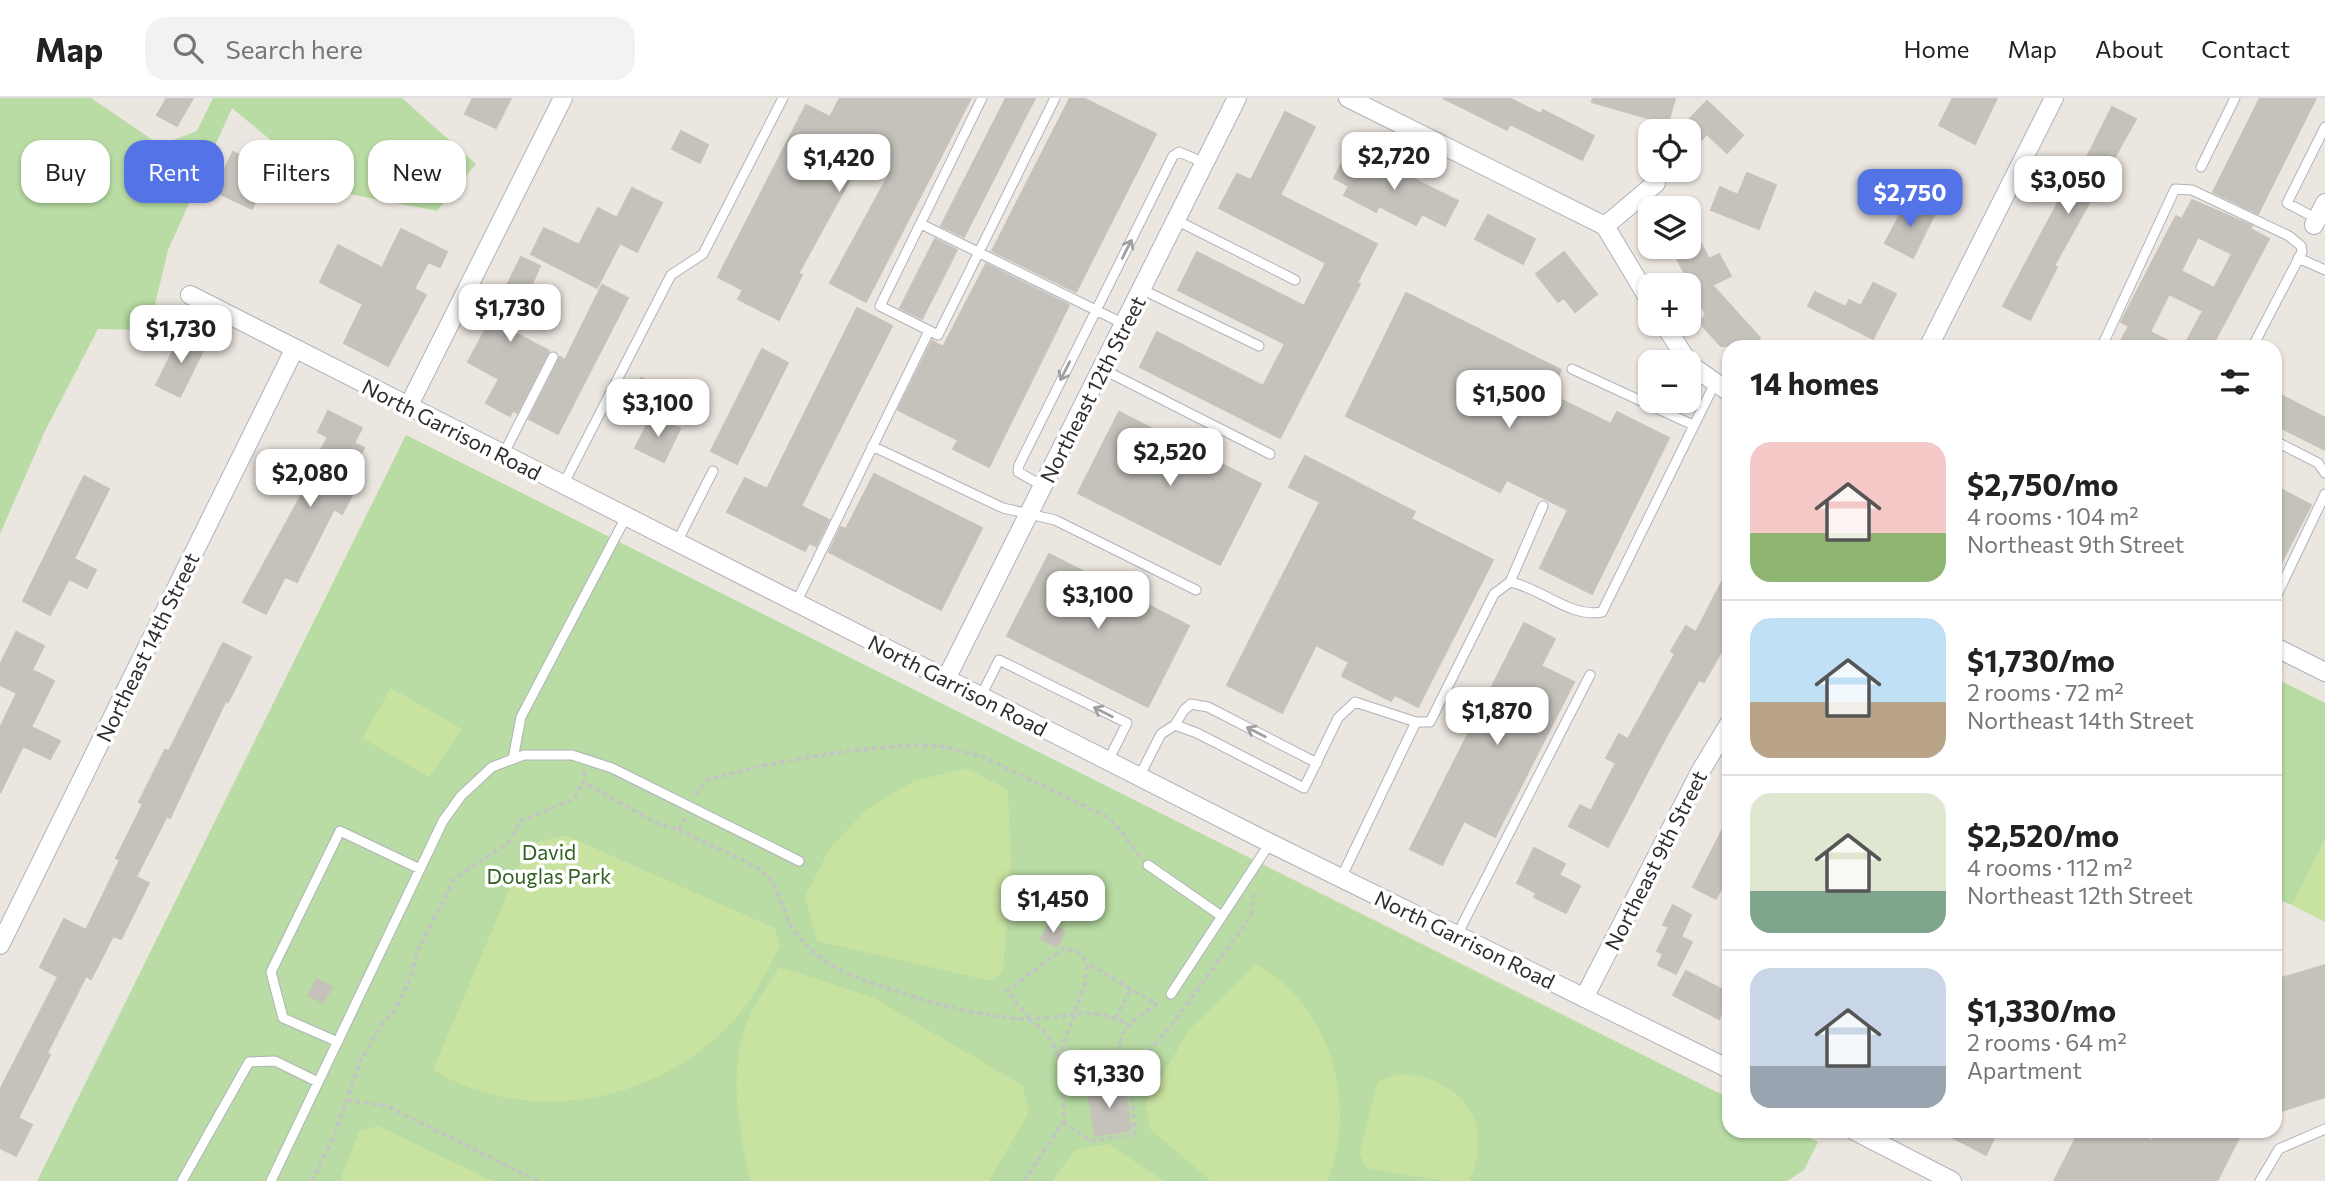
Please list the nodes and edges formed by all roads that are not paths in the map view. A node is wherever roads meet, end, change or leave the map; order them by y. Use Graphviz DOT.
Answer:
graph roads {
  1 [pos="563,98"];
  2 [pos="783,98"];
  3 [pos="982,98"];
  4 [pos="1055,98"];
  5 [pos="1237,98"];
  6 [pos="1348,98"];
  7 [pos="2054,98"];
  8 [pos="2235,98"];
  9 [pos="2325,127"];
  10 [pos="1205,163"];
  11 [pos="2201,167"];
  12 [pos="1656,183"];
  13 [pos="2325,203"];
  14 [pos="1176,220"];
  15 [pos="2315,222"];
  16 [pos="920,224"];
  17 [pos="1605,226"];
  18 [pos="979,253"];
  19 [pos="2298,258"];
  20 [pos="2325,270"];
  21 [pos="1295,280"];
  22 [pos="1638,281"];
  23 [pos="1142,289"];
  24 [pos="190,295"];
  25 [pos="1096,310"];
  26 [pos="1124,324"];
  27 [pos="929,331"];
  28 [pos="1932,340"];
  29 [pos="2105,340"];
  30 [pos="2256,340"];
  31 [pos="1259,346"];
  32 [pos="294,349"];
  33 [pos="553,357"];
  34 [pos="1102,369"];
  35 [pos="1572,369"];
  36 [pos="1701,372"];
  37 [pos="1722,387"];
  38 [pos="408,407"];
  39 [pos="1693,425"];
  40 [pos="2282,445"];
  41 [pos="873,446"];
  42 [pos="1270,454"];
  43 [pos="503,455"];
  44 [pos="713,471"];
  45 [pos="2325,473"];
  46 [pos="563,485"];
  47 [pos="1043,486"];
  48 [pos="2325,494"];
  49 [pos="1543,506"];
  50 [pos="1029,514"];
  51 [pos="625,517"];
  52 [pos="677,542"];
  53 [pos="1510,582"];
  54 [pos="2282,584"];
  55 [pos="1196,590"];
  56 [pos="796,603"];
  57 [pos="2282,650"];
  58 [pos="2325,672"];
  59 [pos="1590,675"];
  60 [pos="946,679"];
  61 [pos="981,696"];
  62 [pos="1416,722"];
  63 [pos="1175,725"];
  64 [pos="1722,736"];
  65 [pos="513,759"];
  66 [pos="1108,761"];
  67 [pos="1317,763"];
  68 [pos="1139,777"];
  69 [pos="1270,843"];
  70 [pos="799,861"];
  71 [pos="1148,865"];
  72 [pos="420,869"];
  73 [pos="1341,878"];
  74 [pos="1220,915"];
  75 [pos="1457,935"];
  76 [pos="0,945"];
  77 [pos="1171,994"];
  78 [pos="1584,998"];
  79 [pos="338,1042"];
  80 [pos="1722,1066"];
  81 [pos="318,1082"];
  82 [pos="2325,1129"];
  83 [pos="1869,1138"];
  84 [pos="182,1181"];
  85 [pos="271,1181"];
  86 [pos="1952,1181"];
  87 [pos="2260,1181"];
  1 -- 38 [label="street"];
  2 -- 46 [label="lane"];
  3 -- 16 [label="lane"];
  4 -- 18 [label="lane"];
  5 -- 10 [label="street, Northeast 12th Street"];
  6 -- 17 [label="street"];
  7 -- 28 [label="street"];
  8 -- 11 [label="lane"];
  9 -- 15 [label="lane"];
  10 -- 14 [label="street, Northeast 12th Street"];
  25 -- 10 [label="lane, one-way"];
  12 -- 17 [label="street"];
  13 -- 15 [label="street"];
  14 -- 21 [label="lane"];
  14 -- 23 [label="street, Northeast 12th Street"];
  16 -- 18 [label="lane"];
  16 -- 27 [label="lane"];
  17 -- 22 [label="street"];
  18 -- 25 [label="lane"];
  18 -- 27 [label="lane"];
  19 -- 20 [label="lane"];
  19 -- 29 [label="lane"];
  19 -- 30 [label="lane"];
  23 -- 26 [label="street, Northeast 12th Street"];
  23 -- 31 [label="lane"];
  24 -- 32 [label="street, North Garrison Road"];
  25 -- 26 [label="lane"];
  25 -- 47 [label="lane, one-way"];
  26 -- 34 [label="street, Northeast 12th Street"];
  27 -- 41 [label="lane"];
  32 -- 38 [label="street, North Garrison Road"];
  32 -- 76 [label="street, Northeast 14th Street"];
  33 -- 43 [label="lane"];
  34 -- 42 [label="lane"];
  34 -- 47 [label="street, Northeast 12th Street"];
  35 -- 39 [label="lane"];
  36 -- 37 [label="street"];
  37 -- 39 [label="lane"];
  38 -- 43 [label="street, North Garrison Road"];
  39 -- 53 [label="lane"];
  40 -- 45 [label="lane"];
  41 -- 50 [label="lane"];
  41 -- 56 [label="lane"];
  43 -- 46 [label="street, North Garrison Road"];
  44 -- 52 [label="lane"];
  46 -- 51 [label="street, North Garrison Road"];
  47 -- 50 [label="street, Northeast 12th Street"];
  48 -- 54 [label="lane"];
  49 -- 53 [label="lane"];
  50 -- 55 [label="lane"];
  50 -- 60 [label="street, Northeast 12th Street"];
  51 -- 52 [label="street, North Garrison Road"];
  51 -- 65 [label="lane"];
  52 -- 56 [label="street, North Garrison Road"];
  53 -- 62 [label="lane"];
  56 -- 60 [label="street, North Garrison Road"];
  57 -- 58 [label="street"];
  59 -- 75 [label="lane"];
  60 -- 61 [label="street, North Garrison Road"];
  61 -- 66 [label="street, North Garrison Road"];
  66 -- 61 [label="lane, one-way"];
  62 -- 67 [label="lane"];
  62 -- 73 [label="lane"];
  67 -- 63 [label="lane, one-way"];
  63 -- 67 [label="lane"];
  63 -- 68 [label="lane"];
  64 -- 78 [label="street, Northeast 9th Street"];
  65 -- 70 [label="lane"];
  65 -- 72 [label="lane"];
  66 -- 68 [label="street, North Garrison Road"];
  68 -- 69 [label="street, North Garrison Road"];
  69 -- 73 [label="street, North Garrison Road"];
  69 -- 74 [label="lane"];
  71 -- 74 [label="lane"];
  72 -- 79 [label="lane"];
  72 -- 79 [label="lane"];
  73 -- 75 [label="street, North Garrison Road"];
  74 -- 77 [label="lane"];
  75 -- 78 [label="street, North Garrison Road"];
  78 -- 80 [label="street, North Garrison Road"];
  79 -- 81 [label="lane"];
  81 -- 84 [label="lane"];
  81 -- 85 [label="lane"];
  82 -- 87 [label="lane"];
  83 -- 86 [label="street"];
}
